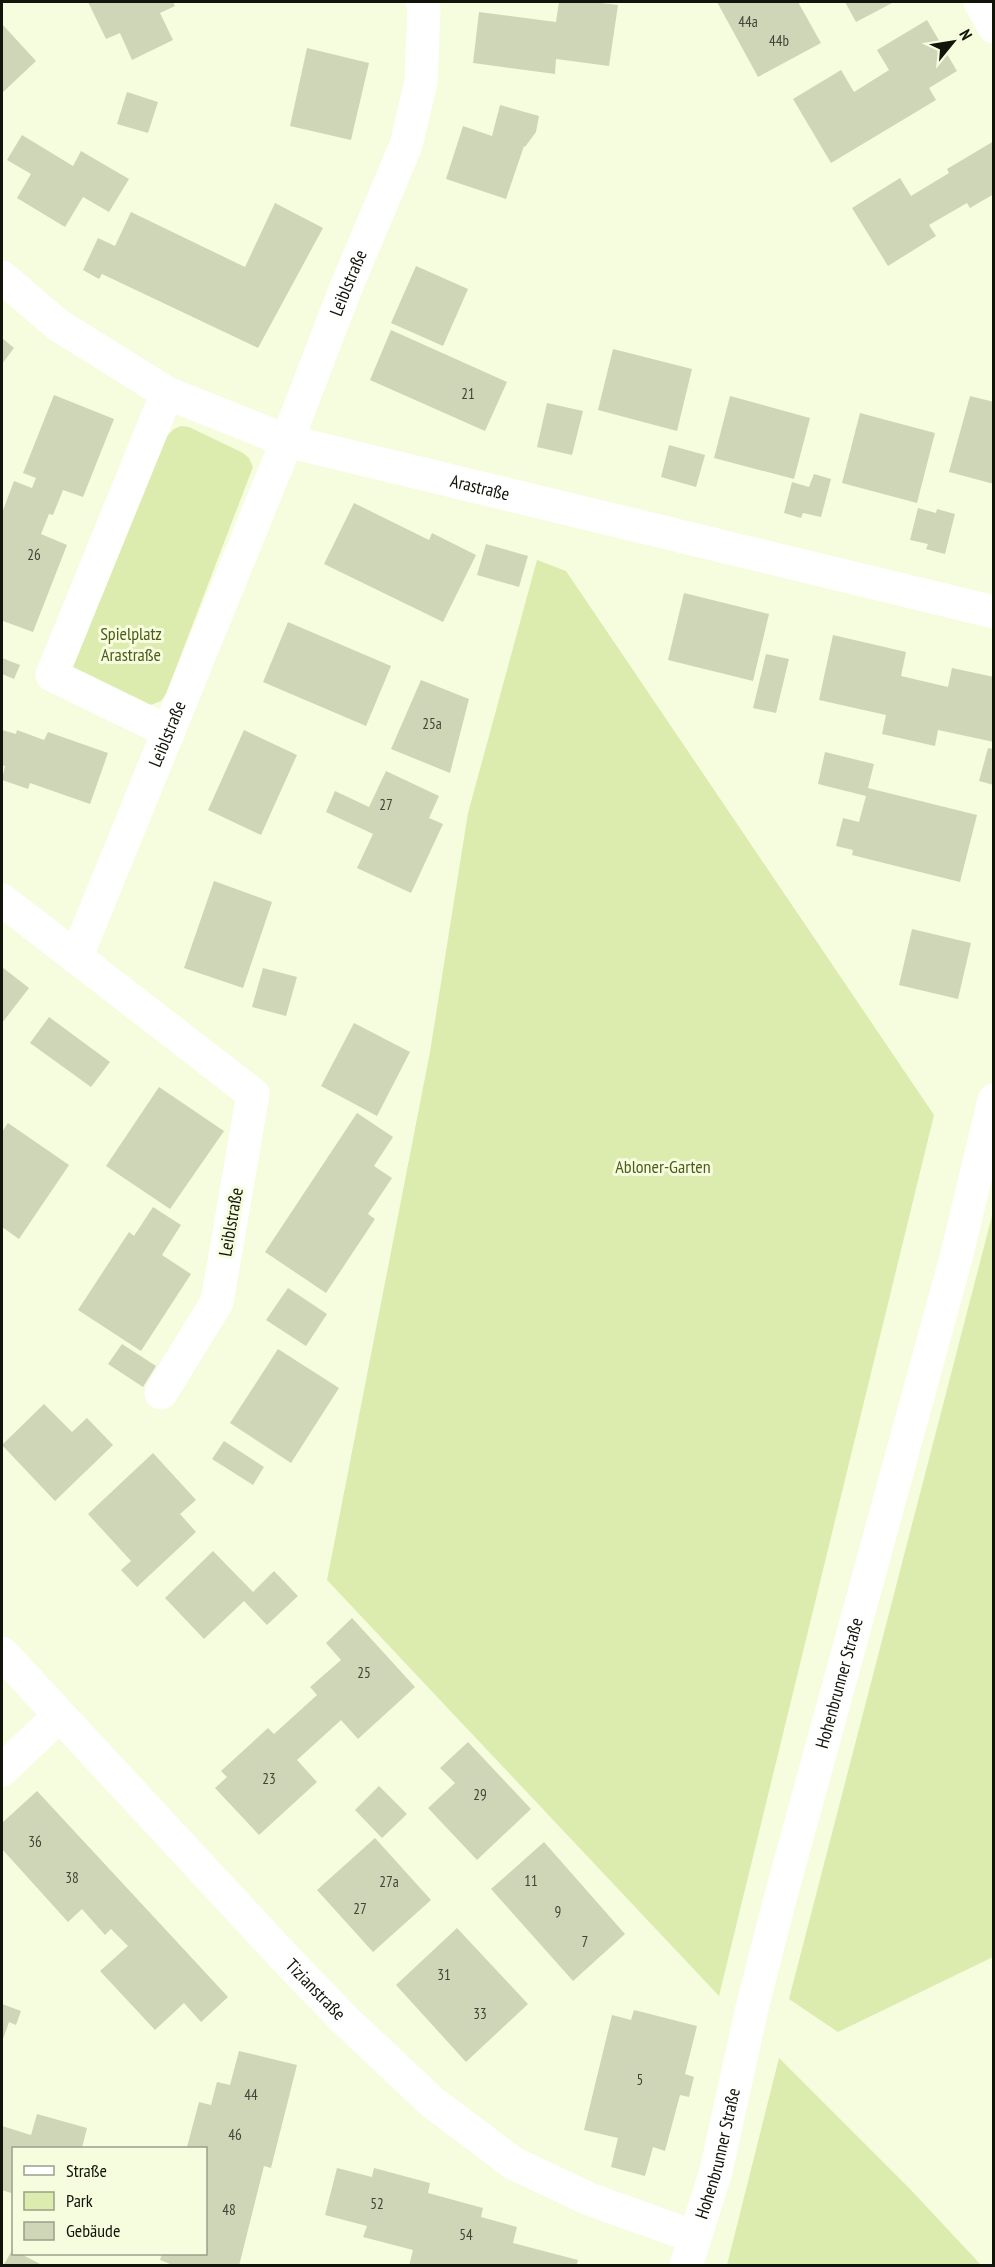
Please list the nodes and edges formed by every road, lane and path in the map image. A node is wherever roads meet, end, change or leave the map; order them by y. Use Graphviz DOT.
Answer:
graph roads {
  1 [pos="422,2"];
  2 [pos="980,2"];
  3 [pos="993,27"];
  4 [pos="2,277"];
  5 [pos="167,393"];
  6 [pos="287,441"];
  7 [pos="993,612"];
  8 [pos="169,732"];
  9 [pos="2,900"];
  10 [pos="76,958"];
  11 [pos="993,1100"];
  12 [pos="161,1393"];
  13 [pos="2,1653"];
  14 [pos="59,1716"];
  15 [pos="2,1770"];
  16 [pos="690,2251"];
  1 -- 6 [label="street, Leiblstraße"];
  2 -- 3 [label="street"];
  4 -- 5 [label="street, Arastraße"];
  5 -- 6 [label="street, Arastraße"];
  5 -- 8 [label="street"];
  6 -- 7 [label="street, Arastraße"];
  6 -- 8 [label="street, Leiblstraße"];
  8 -- 10 [label="street, Leiblstraße"];
  9 -- 10 [label="street"];
  10 -- 12 [label="street, Leiblstraße"];
  11 -- 16 [label="street, Hohenbrunner Straße"];
  13 -- 14 [label="street, Tizianstraße"];
  14 -- 15 [label="street"];
  14 -- 16 [label="street, Tizianstraße"];
}
